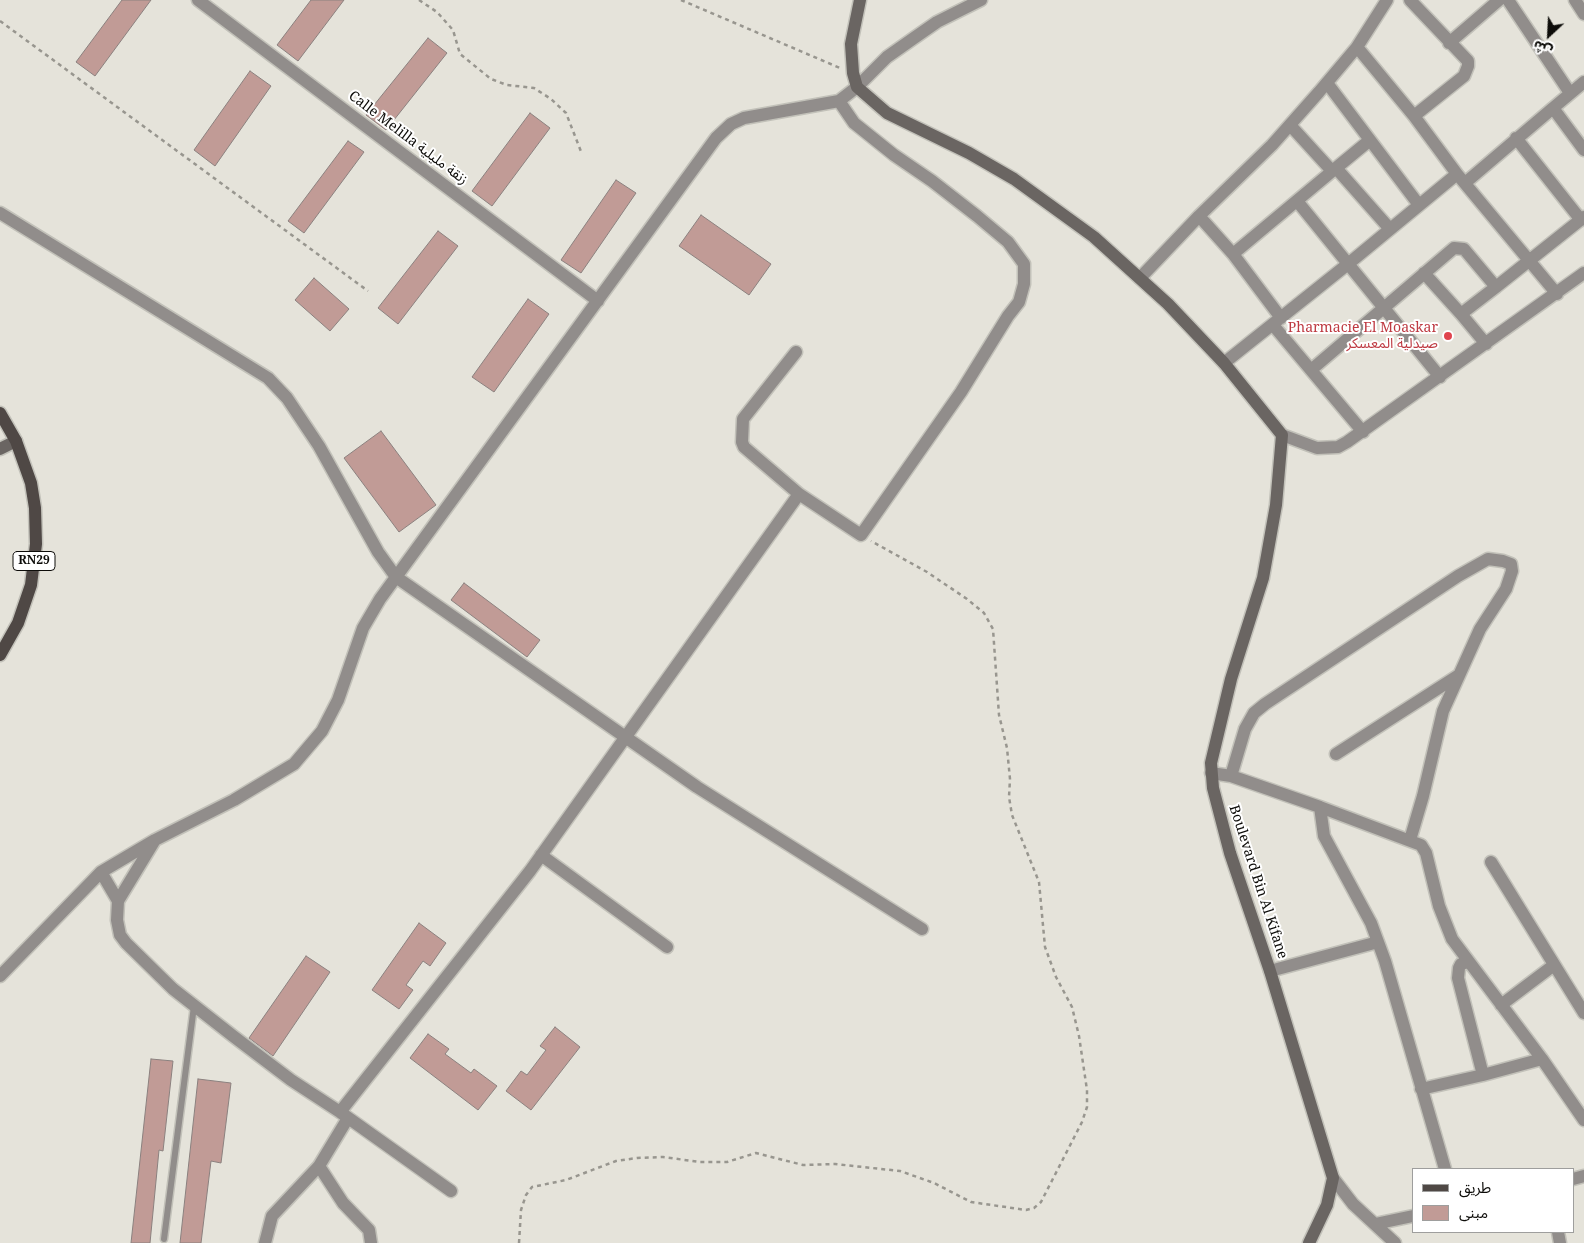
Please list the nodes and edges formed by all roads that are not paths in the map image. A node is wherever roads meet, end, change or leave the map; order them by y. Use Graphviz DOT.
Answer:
graph roads {
  1 [pos="198,0"];
  2 [pos="860,0"];
  3 [pos="980,0"];
  4 [pos="1387,0"];
  5 [pos="1410,0"];
  6 [pos="1499,0"];
  7 [pos="1508,0"];
  8 [pos="1575,0"];
  9 [pos="1584,14"];
  10 [pos="1449,43"];
  11 [pos="1357,47"];
  12 [pos="1584,82"];
  13 [pos="1327,83"];
  14 [pos="857,87"];
  15 [pos="1570,93"];
  16 [pos="839,101"];
  17 [pos="1552,108"];
  18 [pos="1414,116"];
  19 [pos="1290,125"];
  20 [pos="1516,138"];
  21 [pos="1370,140"];
  22 [pos="1584,150"];
  23 [pos="1334,170"];
  24 [pos="1460,178"];
  25 [pos="1297,201"];
  26 [pos="1419,205"];
  27 [pos="0,213"];
  28 [pos="1199,216"];
  29 [pos="1583,219"];
  30 [pos="1390,229"];
  31 [pos="1233,254"];
  32 [pos="1528,260"];
  33 [pos="1348,264"];
  34 [pos="1424,273"];
  35 [pos="1584,273"];
  36 [pos="1140,278"];
  37 [pos="1496,286"];
  38 [pos="1557,294"];
  39 [pos="598,301"];
  40 [pos="1382,307"];
  41 [pos="1462,314"];
  42 [pos="1277,321"];
  43 [pos="1486,344"];
  44 [pos="796,352"];
  45 [pos="1224,363"];
  46 [pos="1310,370"];
  47 [pos="1440,377"];
  48 [pos="0,414"];
  49 [pos="1363,432"];
  50 [pos="1282,436"];
  51 [pos="16,441"];
  52 [pos="0,449"];
  53 [pos="799,494"];
  54 [pos="396,577"];
  55 [pos="0,655"];
  56 [pos="1460,675"];
  57 [pos="626,736"];
  58 [pos="1336,754"];
  59 [pos="1211,773"];
  60 [pos="1230,776"];
  61 [pos="1320,807"];
  62 [pos="155,840"];
  63 [pos="1410,840"];
  64 [pos="540,854"];
  65 [pos="1491,862"];
  66 [pos="100,872"];
  67 [pos="118,901"];
  68 [pos="922,929"];
  69 [pos="1378,942"];
  70 [pos="667,948"];
  71 [pos="1468,962"];
  72 [pos="1554,965"];
  73 [pos="1270,971"];
  74 [pos="0,976"];
  75 [pos="1501,1005"];
  76 [pos="194,1006"];
  77 [pos="1584,1013"];
  78 [pos="1542,1059"];
  79 [pos="1483,1075"];
  80 [pos="1420,1089"];
  81 [pos="344,1115"];
  82 [pos="1584,1120"];
  83 [pos="318,1166"];
  84 [pos="1445,1168"];
  85 [pos="1333,1178"];
  86 [pos="451,1191"];
  87 [pos="1412,1216"];
  88 [pos="1375,1224"];
  89 [pos="164,1239"];
  90 [pos="265,1243"];
  91 [pos="371,1243"];
  92 [pos="1309,1243"];
  93 [pos="1395,1243"];
  1 -- 39 [label="street, Calle Melilla زنقة مليلية"];
  2 -- 14 [label="street"];
  3 -- 14 [label="street"];
  4 -- 11 [label="street"];
  5 -- 10 [label="street"];
  6 -- 10 [label="street"];
  7 -- 15 [label="street"];
  8 -- 9 [label="street"];
  10 -- 18 [label="street"];
  11 -- 13 [label="street"];
  11 -- 18 [label="street"];
  12 -- 15 [label="street"];
  13 -- 19 [label="street"];
  13 -- 21 [label="street"];
  14 -- 16 [label="street"];
  14 -- 36 [label="street"];
  15 -- 17 [label="street"];
  16 -- 39 [label="street"];
  16 -- 53 [label="street"];
  17 -- 20 [label="street"];
  17 -- 22 [label="street"];
  18 -- 24 [label="street"];
  19 -- 23 [label="street"];
  19 -- 28 [label="street"];
  20 -- 24 [label="street"];
  20 -- 29 [label="street"];
  21 -- 23 [label="street"];
  21 -- 26 [label="street"];
  23 -- 25 [label="street"];
  23 -- 30 [label="street"];
  24 -- 26 [label="street"];
  24 -- 32 [label="street"];
  25 -- 31 [label="street"];
  25 -- 33 [label="street"];
  26 -- 30 [label="street"];
  27 -- 54 [label="street"];
  28 -- 31 [label="street"];
  28 -- 36 [label="street"];
  29 -- 32 [label="street"];
  30 -- 33 [label="street"];
  31 -- 42 [label="street"];
  32 -- 37 [label="street"];
  32 -- 38 [label="street"];
  33 -- 40 [label="street"];
  33 -- 42 [label="street"];
  34 -- 37 [label="street"];
  34 -- 40 [label="street"];
  34 -- 41 [label="street"];
  35 -- 38 [label="street"];
  36 -- 45 [label="street"];
  37 -- 41 [label="street"];
  38 -- 43 [label="street"];
  39 -- 54 [label="street"];
  40 -- 46 [label="street"];
  40 -- 47 [label="street"];
  41 -- 43 [label="street"];
  42 -- 45 [label="street"];
  42 -- 46 [label="street"];
  43 -- 47 [label="street"];
  44 -- 53 [label="street"];
  45 -- 50 [label="street"];
  46 -- 49 [label="street"];
  47 -- 49 [label="street"];
  48 -- 51 [label="main road, RN29"];
  49 -- 50 [label="street"];
  50 -- 59 [label="street, Boulevard Bin Al Kifane"];
  51 -- 52 [label="street"];
  51 -- 55 [label="main road, RN29"];
  53 -- 57 [label="street"];
  54 -- 57 [label="street"];
  54 -- 62 [label="street"];
  56 -- 58 [label="street"];
  56 -- 60 [label="street"];
  56 -- 63 [label="street"];
  57 -- 64 [label="street"];
  57 -- 68 [label="street"];
  59 -- 60 [label="street"];
  59 -- 73 [label="street, Boulevard Bin Al Kifane"];
  60 -- 61 [label="street"];
  61 -- 63 [label="street"];
  61 -- 69 [label="street"];
  62 -- 66 [label="street"];
  62 -- 67 [label="street"];
  63 -- 71 [label="street"];
  64 -- 70 [label="street"];
  64 -- 81 [label="street"];
  65 -- 72 [label="street"];
  66 -- 67 [label="street"];
  66 -- 74 [label="street"];
  67 -- 76 [label="street"];
  69 -- 73 [label="street"];
  69 -- 80 [label="street"];
  71 -- 75 [label="street"];
  71 -- 79 [label="street"];
  72 -- 75 [label="street"];
  72 -- 77 [label="street"];
  73 -- 85 [label="street, Boulevard Bin Al Kifane"];
  75 -- 78 [label="street"];
  76 -- 81 [label="street"];
  76 -- 89 [label="lane"];
  78 -- 79 [label="street"];
  78 -- 82 [label="street"];
  79 -- 80 [label="street"];
  80 -- 84 [label="street"];
  81 -- 83 [label="street"];
  81 -- 86 [label="street"];
  83 -- 90 [label="street"];
  83 -- 91 [label="street"];
  85 -- 88 [label="street"];
  85 -- 92 [label="street, Boulevard Bin Al Kifane"];
  87 -- 88 [label="street"];
  88 -- 93 [label="street"];
}
